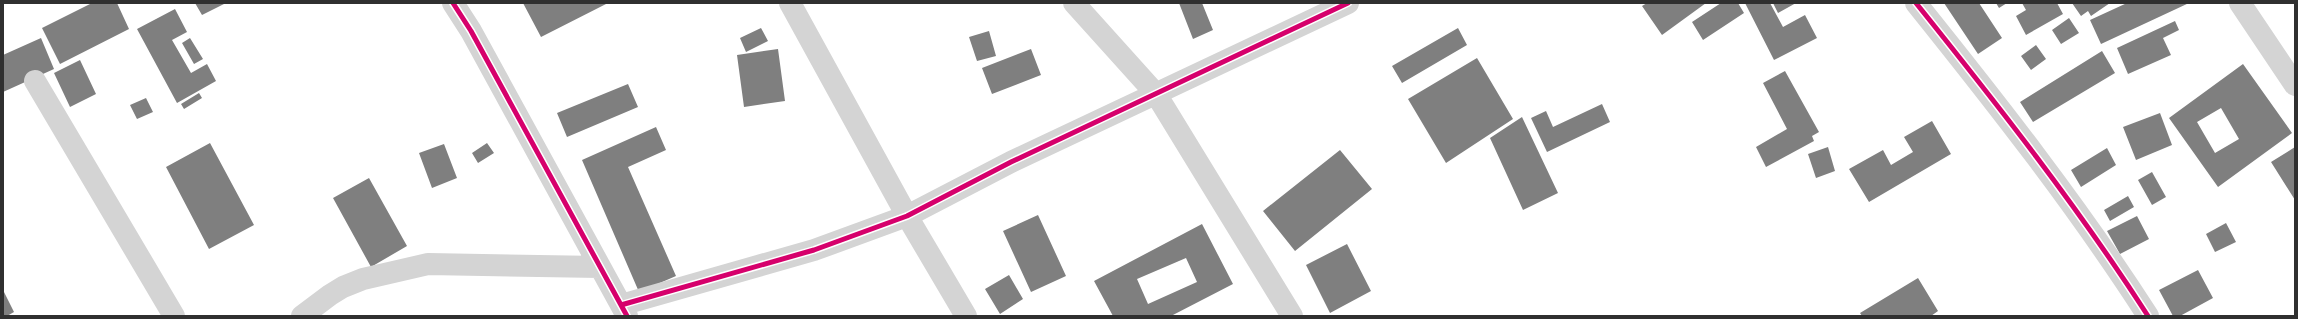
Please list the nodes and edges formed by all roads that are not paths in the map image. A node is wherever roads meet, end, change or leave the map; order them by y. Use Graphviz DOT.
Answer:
graph roads {
  1 [pos="452,3"];
  2 [pos="790,3"];
  3 [pos="1074,3"];
  4 [pos="1348,3"];
  5 [pos="1916,3"];
  6 [pos="2240,3"];
  7 [pos="35,81"];
  8 [pos="2295,85"];
  9 [pos="1156,94"];
  10 [pos="907,216"];
  11 [pos="600,267"];
  12 [pos="624,311"];
  13 [pos="174,316"];
  14 [pos="302,316"];
  15 [pos="966,316"];
  16 [pos="1292,316"];
  17 [pos="2148,316"];
  1 -- 11 [label="street"];
  2 -- 10 [label="street"];
  3 -- 9 [label="street"];
  4 -- 9 [label="street"];
  5 -- 17 [label="street"];
  6 -- 8 [label="street"];
  7 -- 13 [label="street"];
  9 -- 10 [label="street"];
  9 -- 16 [label="street"];
  10 -- 12 [label="street"];
  10 -- 15 [label="street"];
  11 -- 12 [label="street"];
  11 -- 14 [label="street"];
}
